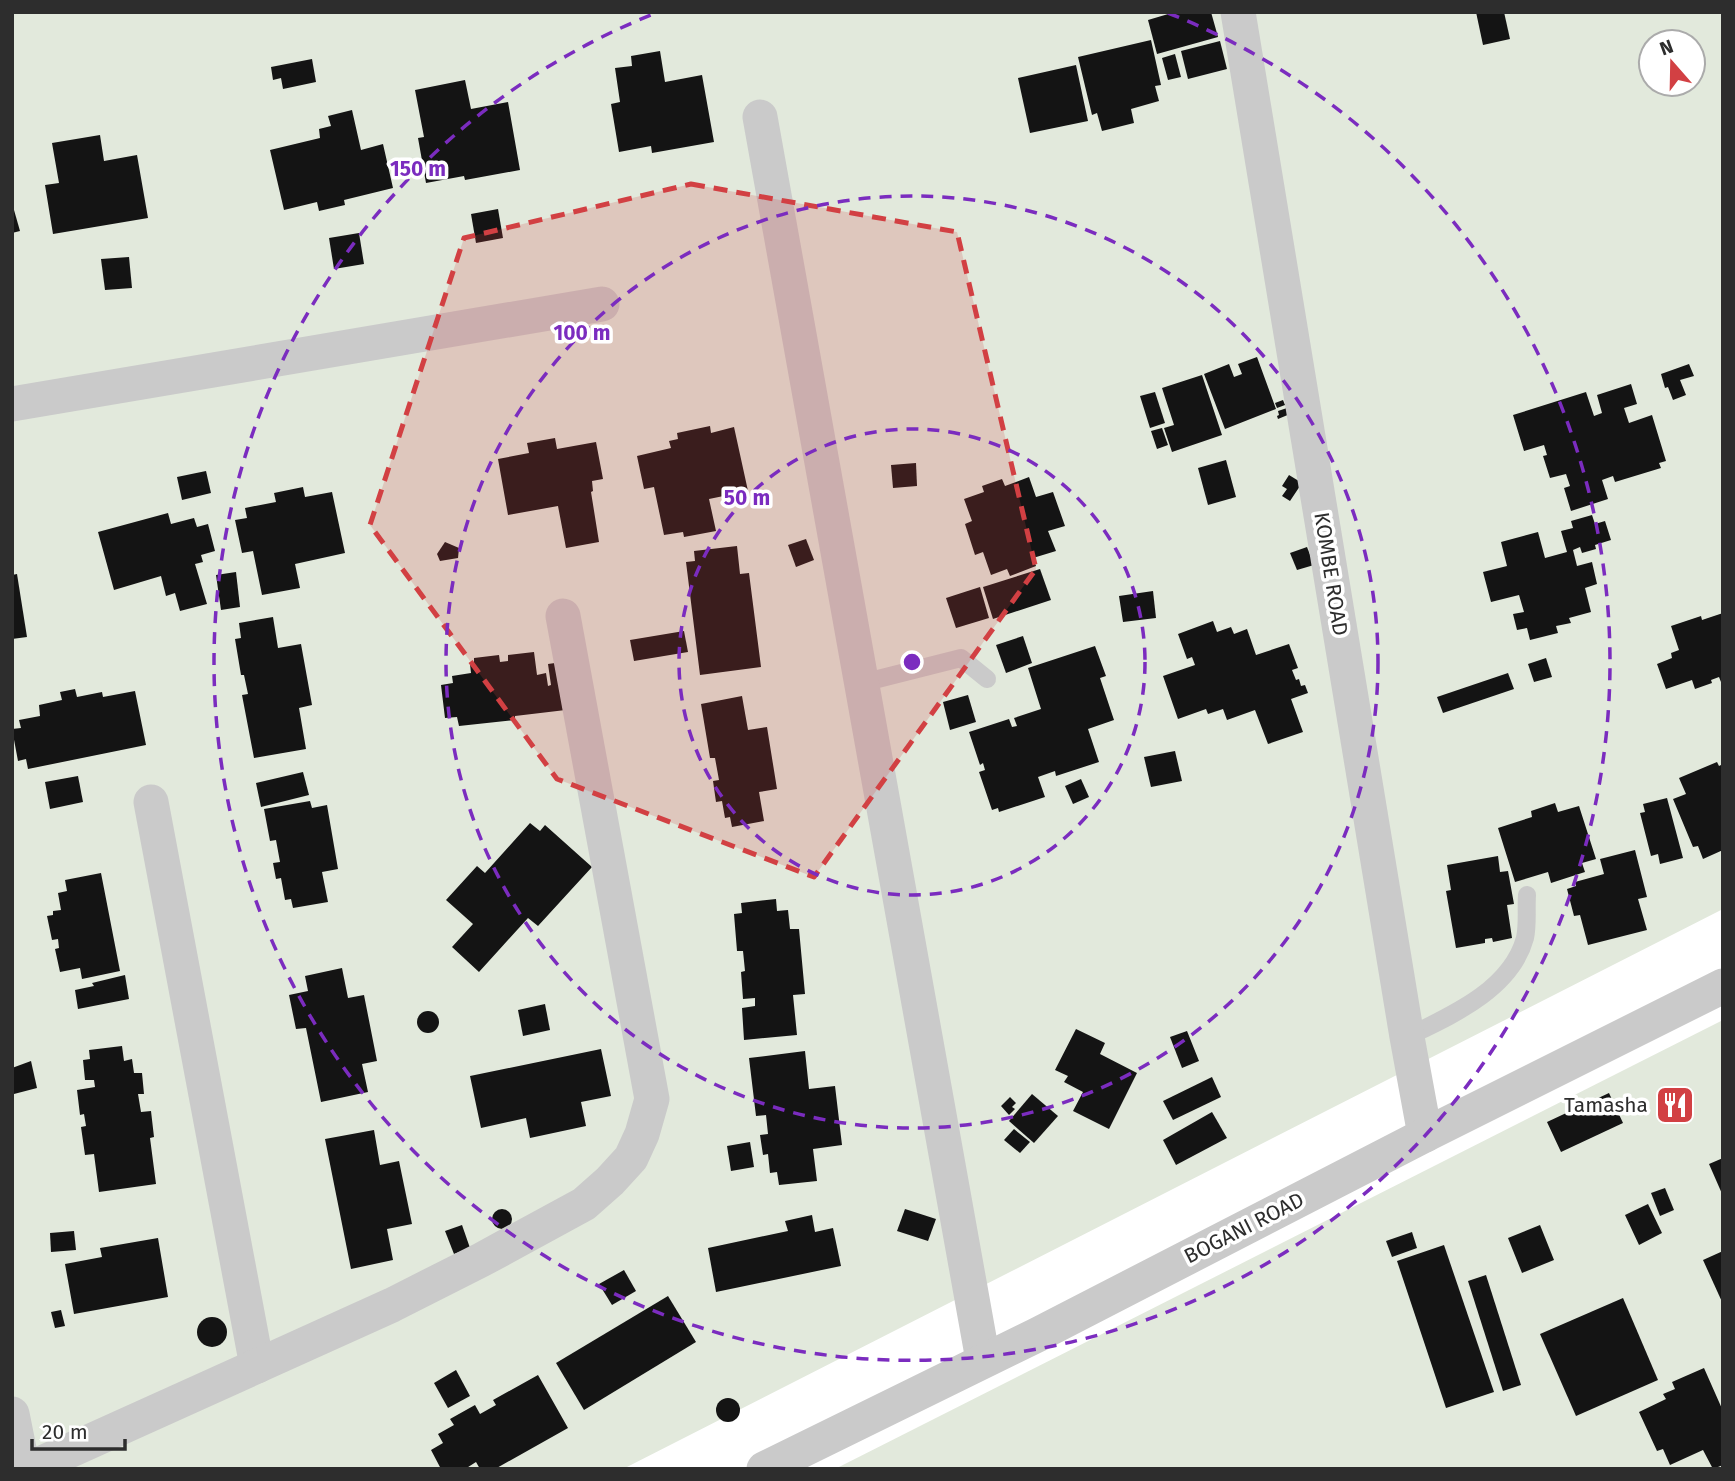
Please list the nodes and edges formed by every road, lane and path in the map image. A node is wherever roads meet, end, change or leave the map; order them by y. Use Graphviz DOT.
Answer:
graph roads {
  1 [pos="1238,12"];
  2 [pos="760,117"];
  3 [pos="603,304"];
  4 [pos="12,404"];
  5 [pos="563,616"];
  6 [pos="987,679"];
  7 [pos="862,683"];
  8 [pos="151,802"];
  9 [pos="1527,895"];
  10 [pos="1723,986"];
  11 [pos="1406,1037"];
  12 [pos="1425,1135"];
  13 [pos="983,1360"];
  14 [pos="257,1366"];
  15 [pos="12,1414"];
  16 [pos="23,1469"];
  17 [pos="29,1469"];
  18 [pos="764,1469"];
  1 -- 11 [label="street, KOMBE ROAD"];
  2 -- 7 [label="street"];
  3 -- 4 [label="street"];
  5 -- 14 [label="street"];
  6 -- 7 [label="lane"];
  7 -- 13 [label="street"];
  8 -- 14 [label="street"];
  9 -- 11 [label="lane"];
  10 -- 12 [label="street, BOGANI ROAD"];
  11 -- 12 [label="street, KOMBE ROAD"];
  12 -- 13 [label="street, BOGANI ROAD"];
  13 -- 18 [label="street, BOGANI ROAD"];
  14 -- 17 [label="street"];
  15 -- 16 [label="street"];
}
